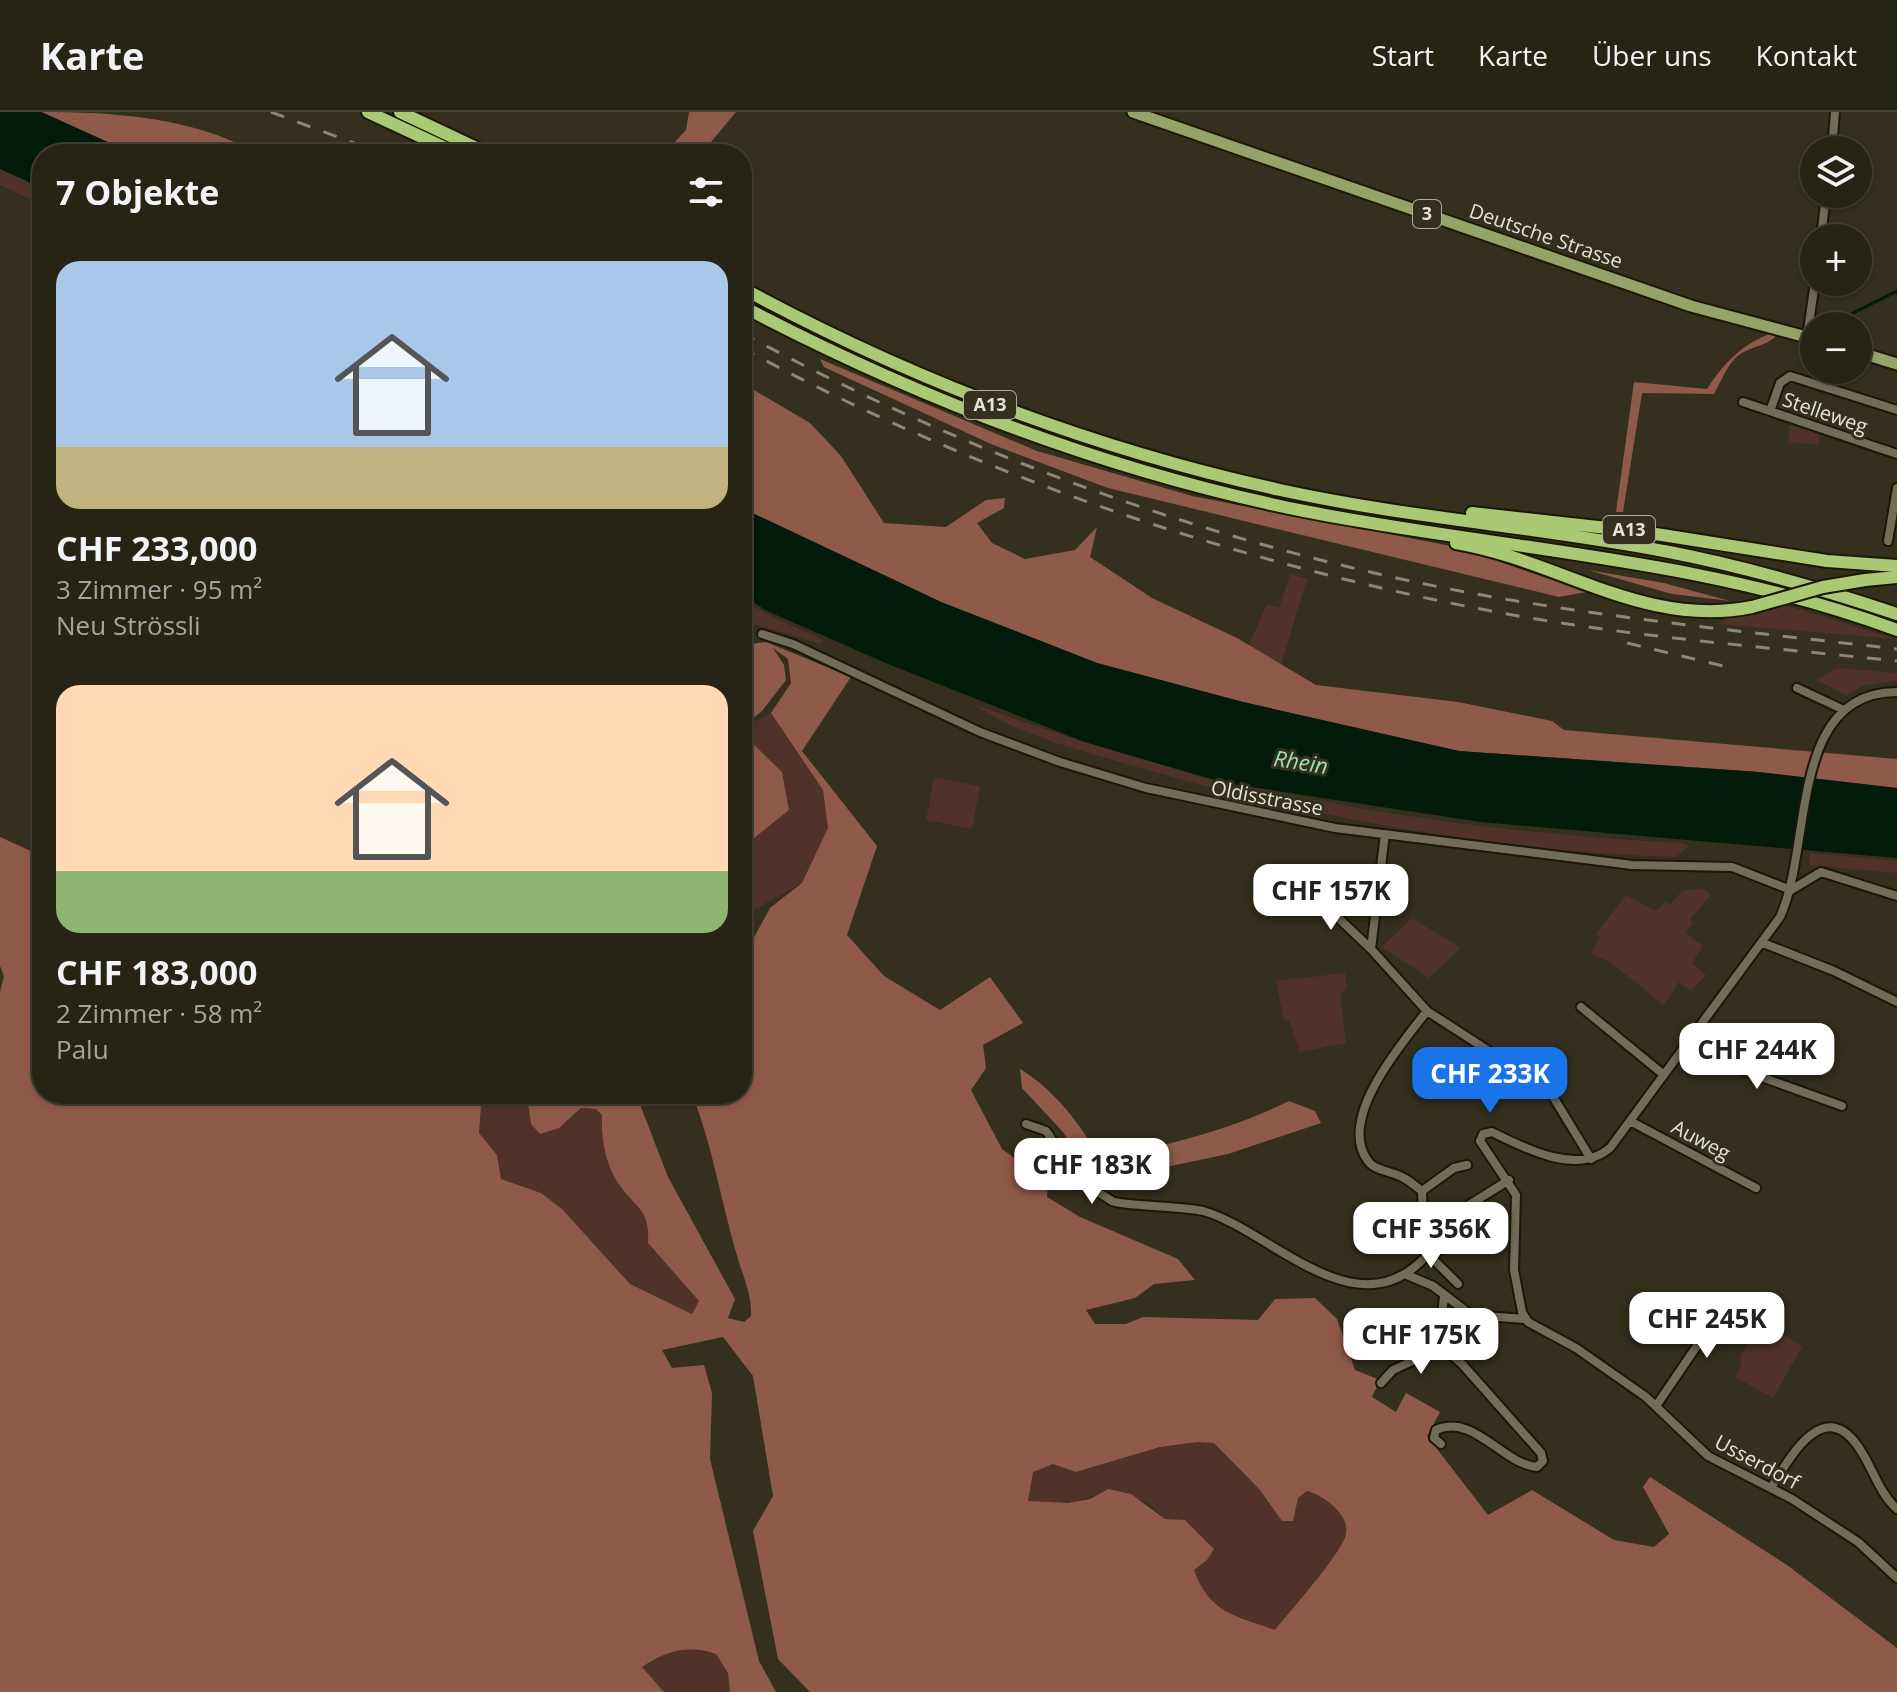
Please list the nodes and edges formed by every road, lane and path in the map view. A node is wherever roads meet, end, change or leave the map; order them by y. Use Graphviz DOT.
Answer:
graph roads {
  1 [pos="368,112"];
  2 [pos="400,112"];
  3 [pos="1133,112"];
  4 [pos="1835,112"];
  5 [pos="1833,136"];
  6 [pos="437,144"];
  7 [pos="468,144"];
  8 [pos="752,293"];
  9 [pos="752,311"];
  10 [pos="1800,335"];
  11 [pos="1872,356"];
  12 [pos="1897,364"];
  13 [pos="1743,402"];
  14 [pos="1897,410"];
  15 [pos="1770,411"];
  16 [pos="1897,454"];
  17 [pos="1897,488"];
  18 [pos="1361,505"];
  19 [pos="1384,525"];
  20 [pos="1888,541"];
  21 [pos="1897,566"];
  22 [pos="1897,577"];
  23 [pos="1897,614"];
  24 [pos="1897,630"];
  25 [pos="762,634"];
  26 [pos="1797,688"];
  27 [pos="1897,692"];
  28 [pos="1844,710"];
  29 [pos="1385,834"];
  30 [pos="1791,890"];
  31 [pos="1307,894"];
  32 [pos="1897,896"];
  33 [pos="1763,943"];
  34 [pos="1371,949"];
  35 [pos="1897,1002"];
  36 [pos="1581,1007"];
  37 [pos="1427,1011"];
  38 [pos="1684,1049"];
  39 [pos="1664,1075"];
  40 [pos="1842,1106"];
  41 [pos="1630,1121"];
  42 [pos="1026,1124"];
  43 [pos="1591,1159"];
  44 [pos="1467,1165"];
  45 [pos="1509,1180"];
  46 [pos="1756,1188"];
  47 [pos="1422,1191"];
  48 [pos="1428,1254"];
  49 [pos="1407,1275"];
  50 [pos="1458,1284"];
  51 [pos="1444,1297"];
  52 [pos="1525,1319"];
  53 [pos="1687,1322"];
  54 [pos="1442,1347"];
  55 [pos="1381,1383"];
  56 [pos="1656,1406"];
  57 [pos="1441,1444"];
  58 [pos="1771,1488"];
  59 [pos="1897,1509"];
  60 [pos="1897,1578"];
  1 -- 6 [label="highway"];
  2 -- 7 [label="highway"];
  3 -- 10 [label="main road, Deutsche Strasse / 3"];
  4 -- 5 [label="street"];
  8 -- 18 [label="highway, A13"];
  9 -- 19 [label="highway, A13"];
  11 -- 12 [label="main road"];
  13 -- 15 [label="street, Stelleweg"];
  14 -- 15 [label="street"];
  15 -- 16 [label="street, Stelleweg"];
  17 -- 20 [label="street"];
  18 -- 21 [label="highway, A13"];
  18 -- 23 [label="highway, A13"];
  19 -- 22 [label="highway, A13, bridge"];
  19 -- 24 [label="highway, A13"];
  25 -- 29 [label="street, Oldisstrasse"];
  26 -- 28 [label="street"];
  27 -- 28 [label="street"];
  28 -- 30 [label="street"];
  29 -- 30 [label="street, Oldisstrasse"];
  29 -- 34 [label="street"];
  30 -- 32 [label="street"];
  30 -- 33 [label="street"];
  31 -- 34 [label="street"];
  33 -- 35 [label="street"];
  33 -- 38 [label="street"];
  34 -- 37 [label="street"];
  36 -- 39 [label="street"];
  37 -- 43 [label="street"];
  37 -- 47 [label="street"];
  38 -- 39 [label="street"];
  38 -- 40 [label="street"];
  39 -- 41 [label="street"];
  41 -- 43 [label="street"];
  41 -- 46 [label="street, Auweg"];
  42 -- 49 [label="street"];
  43 -- 45 [label="street"];
  44 -- 47 [label="street"];
  45 -- 48 [label="street"];
  45 -- 52 [label="street"];
  47 -- 48 [label="street"];
  48 -- 49 [label="street"];
  48 -- 50 [label="street"];
  49 -- 51 [label="street"];
  51 -- 52 [label="street"];
  51 -- 54 [label="street"];
  52 -- 56 [label="street, Usserdorf"];
  53 -- 56 [label="street"];
  54 -- 55 [label="street"];
  54 -- 57 [label="street"];
  56 -- 58 [label="street, Usserdorf"];
  58 -- 59 [label="street"];
  58 -- 60 [label="street, Usserdorf"];
}
